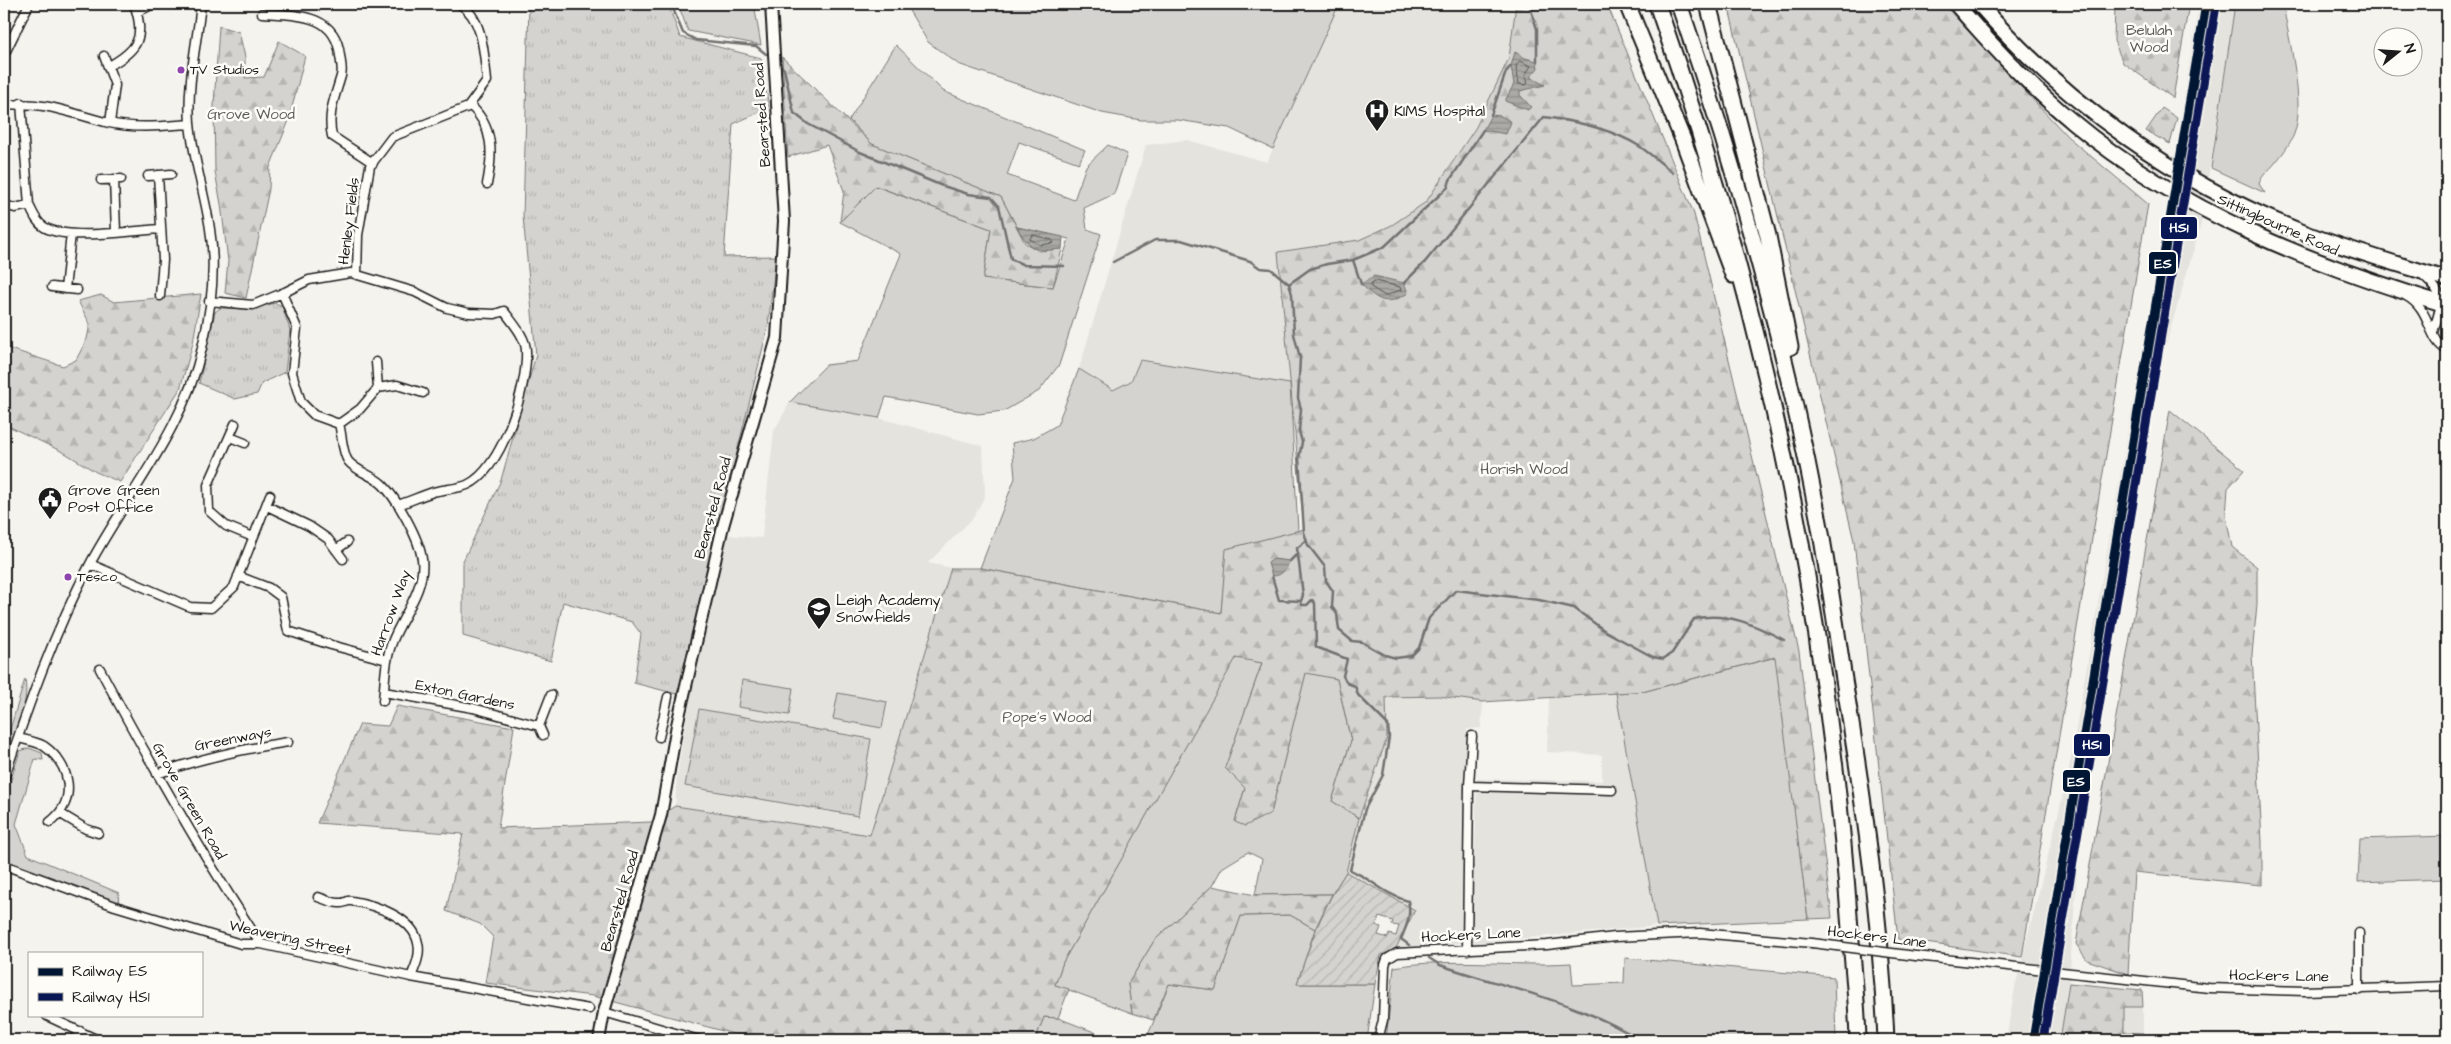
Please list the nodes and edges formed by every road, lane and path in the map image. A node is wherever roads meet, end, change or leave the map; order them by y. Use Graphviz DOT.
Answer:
graph roads {
  1 [pos="29,4"];
  2 [pos="134,4"];
  3 [pos="201,4"];
  4 [pos="460,4"];
  5 [pos="771,4"];
  6 [pos="1627,4"];
  7 [pos="1657,4"];
  8 [pos="1679,4"];
  9 [pos="1708,4"];
  10 [pos="1956,4"];
  11 [pos="1979,4"];
  12 [pos="149,6"];
  13 [pos="137,12"];
  14 [pos="262,13"];
  15 [pos="10,40"];
  16 [pos="19,43"];
  17 [pos="4,55"];
  18 [pos="104,56"];
  19 [pos="109,66"];
  20 [pos="21,103"];
  21 [pos="4,104"];
  22 [pos="470,105"];
  23 [pos="110,123"];
  24 [pos="190,124"];
  25 [pos="372,163"];
  26 [pos="171,174"];
  27 [pos="158,175"];
  28 [pos="148,176"];
  29 [pos="101,180"];
  30 [pos="487,184"];
  31 [pos="4,205"];
  32 [pos="29,205"];
  33 [pos="160,229"];
  34 [pos="116,232"];
  35 [pos="71,234"];
  36 [pos="2420,272"];
  37 [pos="357,275"];
  38 [pos="2447,279"];
  39 [pos="2373,280"];
  40 [pos="52,287"];
  41 [pos="65,289"];
  42 [pos="77,290"];
  43 [pos="282,293"];
  44 [pos="160,296"];
  45 [pos="209,301"];
  46 [pos="2444,304"];
  47 [pos="1752,317"];
  48 [pos="2433,332"];
  49 [pos="2447,350"];
  50 [pos="376,362"];
  51 [pos="378,388"];
  52 [pos="423,393"];
  53 [pos="1794,402"];
  54 [pos="235,424"];
  55 [pos="339,424"];
  56 [pos="230,437"];
  57 [pos="245,443"];
  58 [pos="270,495"];
  59 [pos="398,505"];
  60 [pos="267,506"];
  61 [pos="253,537"];
  62 [pos="347,542"];
  63 [pos="336,550"];
  64 [pos="342,559"];
  65 [pos="90,564"];
  66 [pos="238,576"];
  67 [pos="387,660"];
  68 [pos="100,669"];
  69 [pos="551,695"];
  70 [pos="384,696"];
  71 [pos="668,698"];
  72 [pos="662,723"];
  73 [pos="677,725"];
  74 [pos="540,726"];
  75 [pos="543,735"];
  76 [pos="1472,736"];
  77 [pos="659,737"];
  78 [pos="18,738"];
  79 [pos="288,742"];
  80 [pos="157,774"];
  81 [pos="4,779"];
  82 [pos="1469,786"];
  83 [pos="1612,790"];
  84 [pos="61,814"];
  85 [pos="50,822"];
  86 [pos="98,833"];
  87 [pos="4,865"];
  88 [pos="318,898"];
  89 [pos="2359,933"];
  90 [pos="261,944"];
  91 [pos="1467,950"];
  92 [pos="411,978"];
  93 [pos="2447,986"];
  94 [pos="2359,990"];
  95 [pos="580,999"];
  96 [pos="578,1008"];
  97 [pos="589,1009"];
  98 [pos="604,1012"];
  99 [pos="47,1016"];
  100 [pos="80,1031"];
  101 [pos="75,1040"];
  102 [pos="98,1040"];
  103 [pos="599,1040"];
  104 [pos="699,1040"];
  105 [pos="1378,1040"];
  106 [pos="1858,1040"];
  107 [pos="1886,1040"];
  1 -- 15 [label="street"];
  2 -- 13 [label="street"];
  3 -- 24 [label="street"];
  4 -- 22 [label="street"];
  5 -- 73 [label="street, Bearsted Road"];
  6 -- 47 [label="highway"];
  7 -- 47 [label="highway"];
  8 -- 53 [label="highway"];
  9 -- 53 [label="highway"];
  10 -- 39 [label="highway, Sittingbourne Road"];
  11 -- 36 [label="highway, Sittingbourne Road"];
  12 -- 13 [label="street"];
  13 -- 19 [label="street"];
  14 -- 25 [label="street"];
  15 -- 16 [label="street"];
  15 -- 17 [label="street"];
  18 -- 19 [label="street"];
  19 -- 23 [label="street"];
  20 -- 21 [label="street"];
  20 -- 23 [label="street"];
  20 -- 32 [label="street"];
  22 -- 25 [label="street, Henley Fields"];
  22 -- 30 [label="street"];
  23 -- 24 [label="street"];
  24 -- 45 [label="street"];
  25 -- 37 [label="street, Henley Fields"];
  26 -- 27 [label="street"];
  27 -- 28 [label="street"];
  27 -- 33 [label="street"];
  29 -- 34 [label="street"];
  31 -- 32 [label="street"];
  32 -- 35 [label="street"];
  33 -- 34 [label="street"];
  33 -- 44 [label="street"];
  34 -- 35 [label="street"];
  35 -- 41 [label="street"];
  36 -- 38 [label="highway, Sittingbourne Road"];
  36 -- 46 [label="street"];
  37 -- 43 [label="street"];
  37 -- 59 [label="street"];
  39 -- 46 [label="highway, Sittingbourne Road"];
  39 -- 48 [label="street"];
  40 -- 41 [label="street"];
  41 -- 42 [label="street"];
  43 -- 45 [label="street"];
  43 -- 55 [label="street"];
  45 -- 65 [label="street"];
  46 -- 48 [label="street"];
  47 -- 106 [label="highway"];
  48 -- 49 [label="street"];
  50 -- 51 [label="street"];
  51 -- 52 [label="street"];
  51 -- 55 [label="street"];
  53 -- 107 [label="highway"];
  54 -- 56 [label="street"];
  55 -- 59 [label="street, Harrow Way"];
  56 -- 57 [label="street"];
  56 -- 61 [label="street"];
  58 -- 60 [label="street"];
  59 -- 67 [label="street, Harrow Way"];
  60 -- 61 [label="street"];
  60 -- 63 [label="street"];
  61 -- 66 [label="street"];
  62 -- 63 [label="street"];
  63 -- 64 [label="street"];
  65 -- 66 [label="street"];
  65 -- 78 [label="street"];
  66 -- 67 [label="street"];
  67 -- 70 [label="street, Harrow Way"];
  68 -- 80 [label="street, Grove Green Road"];
  69 -- 74 [label="street"];
  70 -- 74 [label="street, Exton Gardens"];
  71 -- 72 [label="street"];
  72 -- 73 [label="street"];
  72 -- 77 [label="street"];
  73 -- 98 [label="street, Bearsted Road"];
  74 -- 75 [label="street"];
  76 -- 82 [label="street"];
  78 -- 81 [label="street"];
  78 -- 84 [label="street"];
  79 -- 80 [label="street, Greenways"];
  80 -- 90 [label="street, Grove Green Road"];
  82 -- 83 [label="street"];
  82 -- 91 [label="street"];
  84 -- 85 [label="street"];
  84 -- 86 [label="street"];
  87 -- 90 [label="street, Weavering Street"];
  88 -- 92 [label="street"];
  89 -- 94 [label="street"];
  90 -- 92 [label="street, Weavering Street"];
  91 -- 94 [label="street, Hockers Lane, bridge"];
  91 -- 105 [label="street, Hockers Lane"];
  92 -- 96 [label="street, Weavering Street"];
  93 -- 94 [label="street, Hockers Lane"];
  95 -- 96 [label="street"];
  96 -- 97 [label="street, Weavering Street"];
  98 -- 103 [label="street, Bearsted Road"];
  98 -- 104 [label="street"];
  99 -- 100 [label="street"];
  100 -- 101 [label="street"];
  100 -- 102 [label="street"];
}
